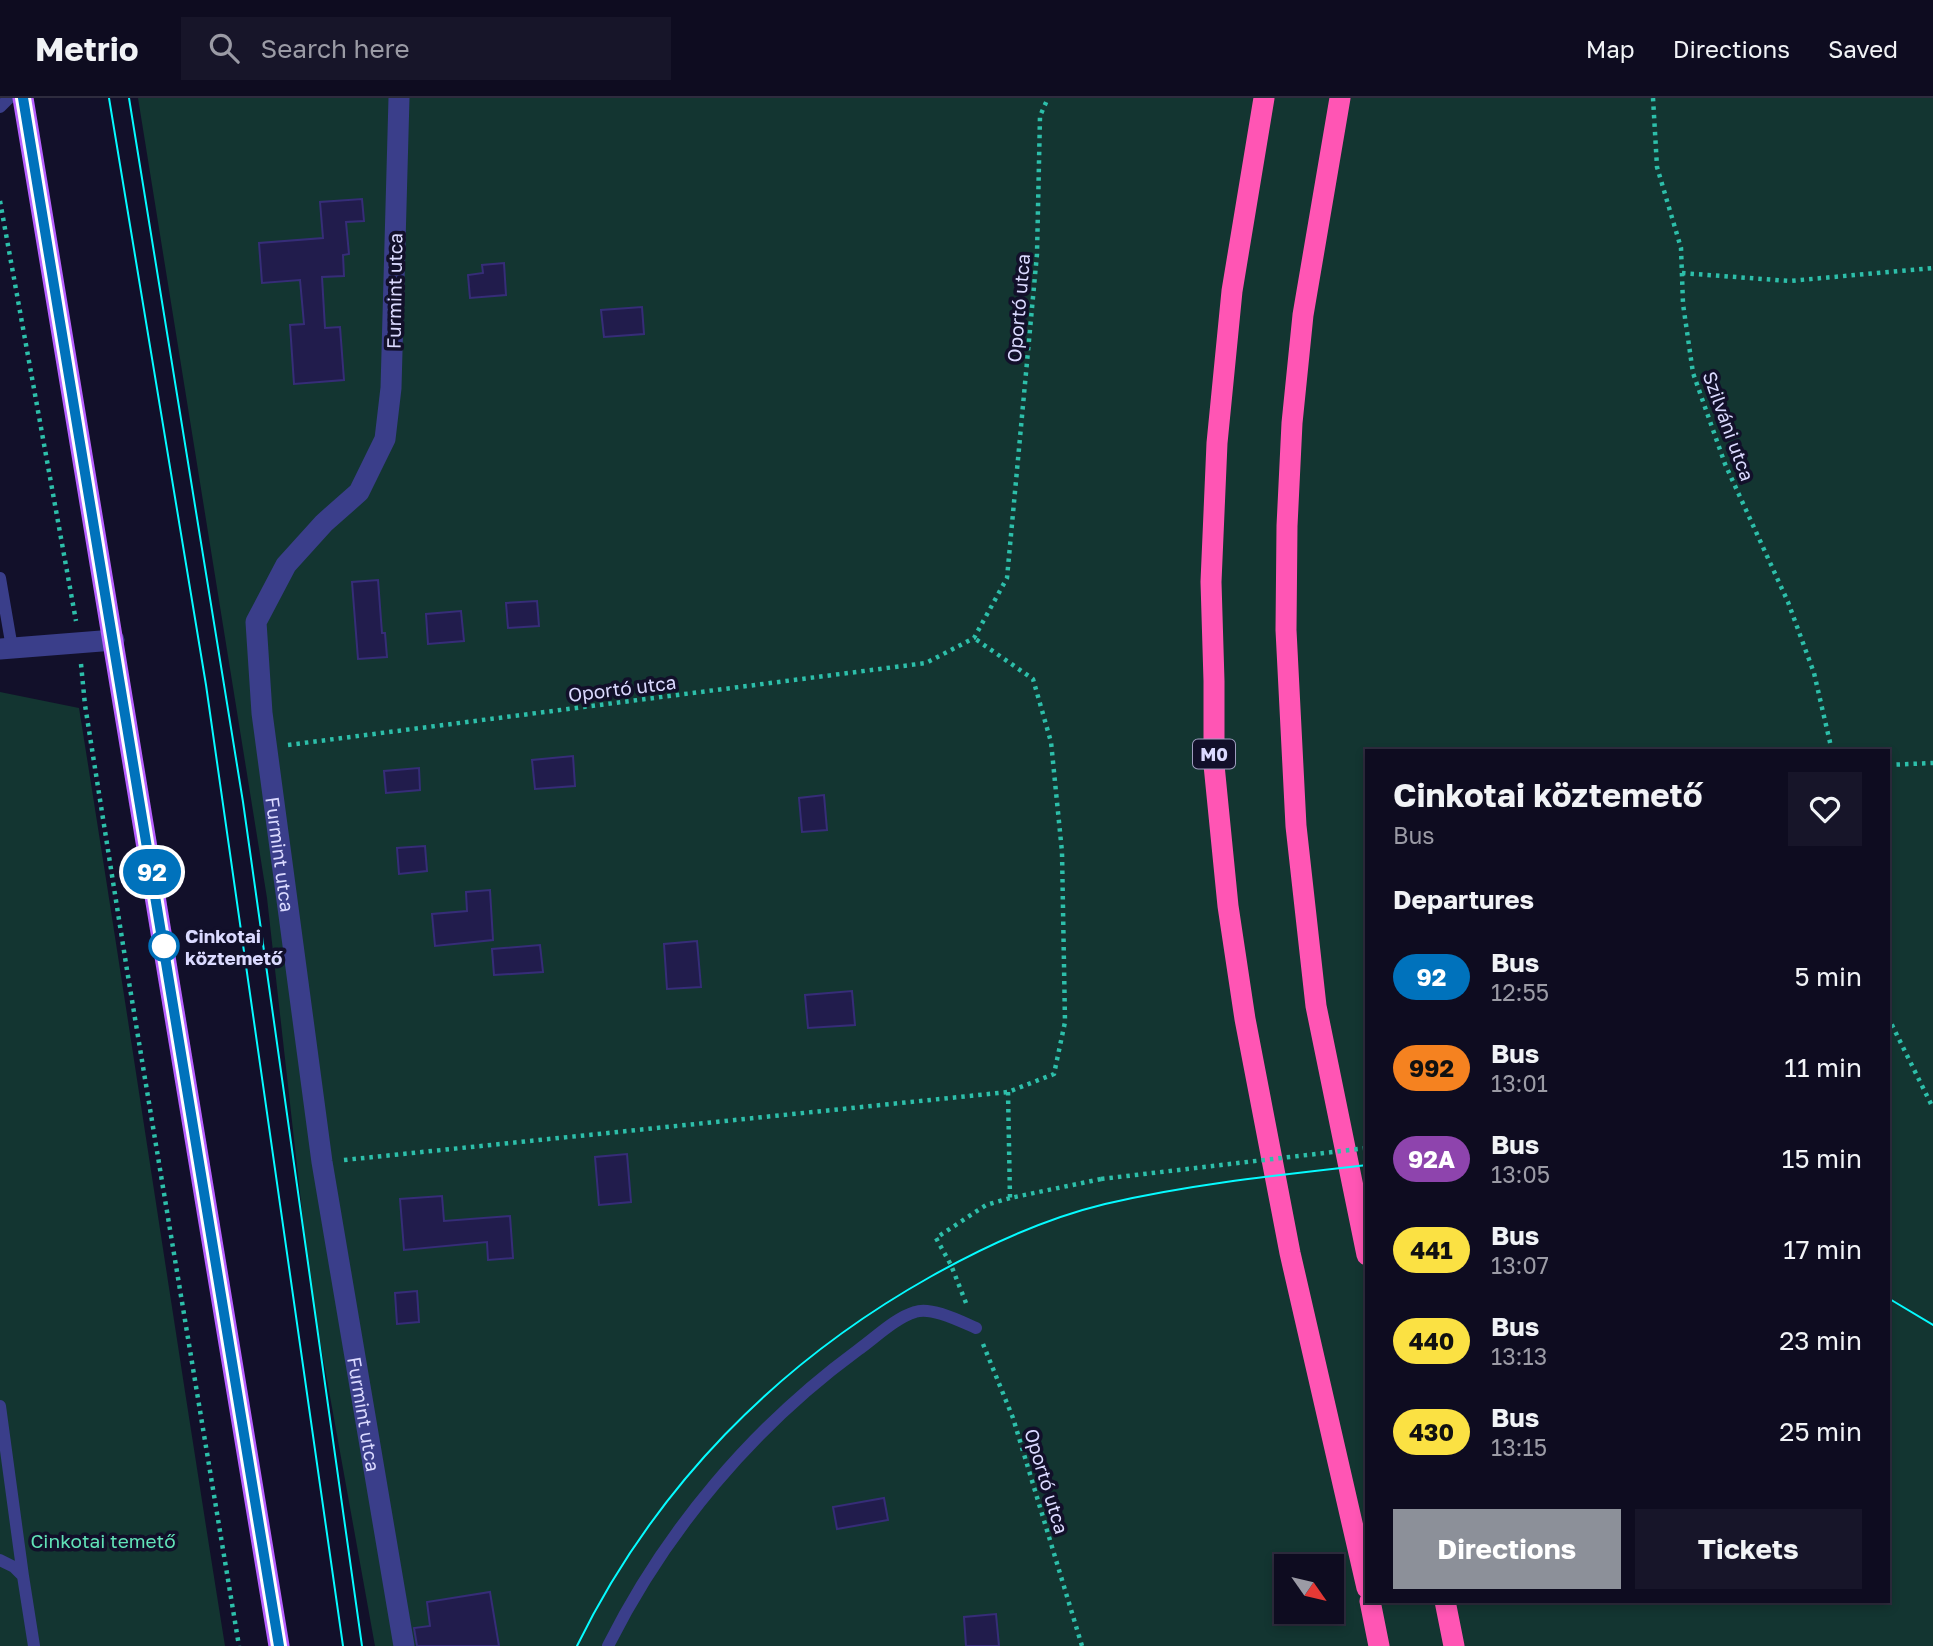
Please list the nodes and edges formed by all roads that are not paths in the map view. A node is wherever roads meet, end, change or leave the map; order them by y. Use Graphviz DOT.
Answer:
graph roads {
  1 [pos="9,98"];
  2 [pos="23,98"];
  3 [pos="399,98"];
  4 [pos="1264,98"];
  5 [pos="1340,98"];
  6 [pos="0,107"];
  7 [pos="0,578"];
  8 [pos="114,640"];
  9 [pos="6,648"];
  10 [pos="1365,1245"];
  11 [pos="976,1328"];
  12 [pos="0,1406"];
  13 [pos="0,1559"];
  14 [pos="23,1576"];
  15 [pos="1365,1579"];
  16 [pos="1370,1603"];
  17 [pos="1445,1603"];
  18 [pos="34,1646"];
  19 [pos="279,1646"];
  20 [pos="404,1646"];
  21 [pos="608,1646"];
  22 [pos="1380,1646"];
  23 [pos="1454,1646"];
  1 -- 6 [label="lane"];
  2 -- 8 [label="main road"];
  3 -- 20 [label="street, Furmint utca"];
  4 -- 15 [label="highway, M0"];
  5 -- 10 [label="highway"];
  7 -- 9 [label="lane"];
  8 -- 9 [label="street"];
  8 -- 19 [label="main road"];
  11 -- 21 [label="lane"];
  12 -- 14 [label="lane"];
  13 -- 14 [label="lane"];
  14 -- 18 [label="lane"];
  16 -- 22 [label="highway"];
  17 -- 23 [label="highway"];
}
